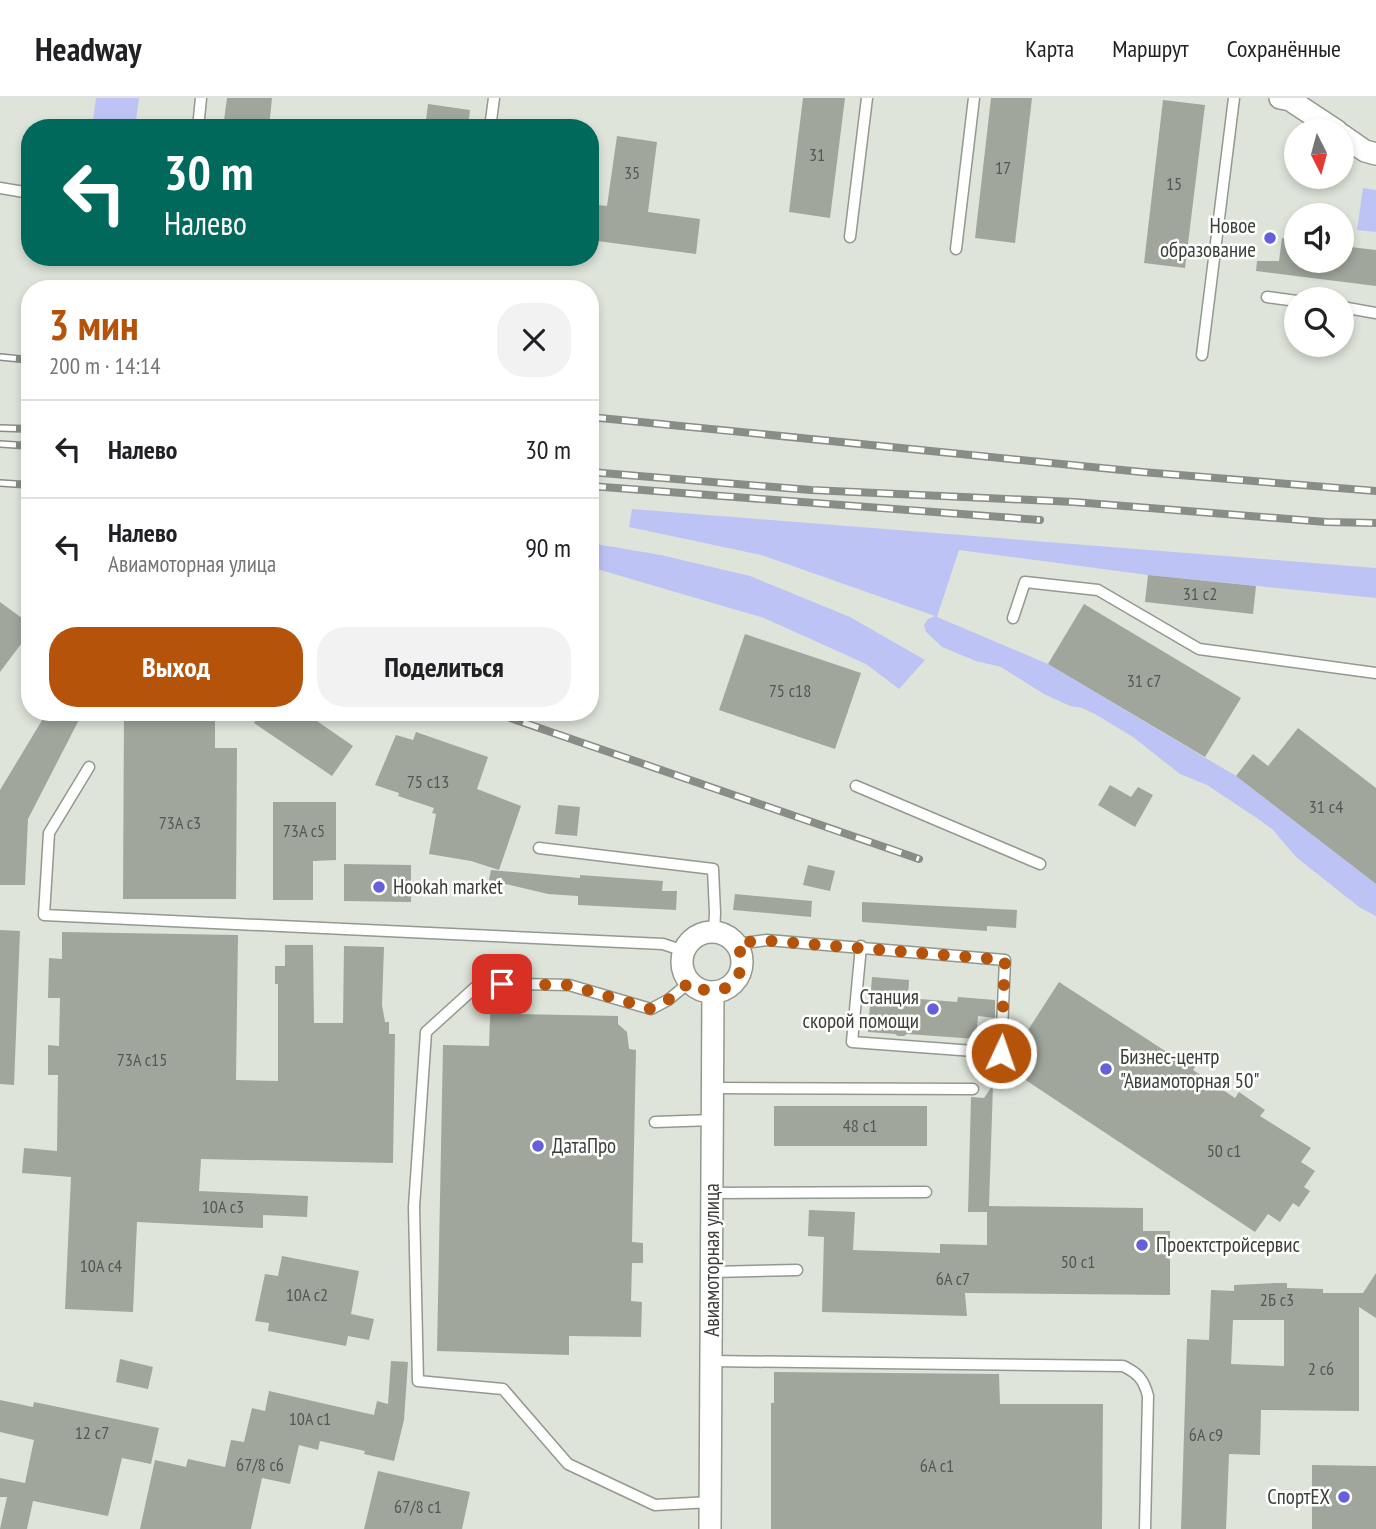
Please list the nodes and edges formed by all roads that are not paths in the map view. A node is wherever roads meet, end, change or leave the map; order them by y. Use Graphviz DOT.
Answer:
graph roads {
  1 [pos="201,98"];
  2 [pos="494,98"];
  3 [pos="867,98"];
  4 [pos="974,98"];
  5 [pos="1234,98"];
  6 [pos="1287,99"];
  7 [pos="199,119"];
  8 [pos="491,119"];
  9 [pos="1318,119"];
  10 [pos="1354,143"];
  11 [pos="1376,154"];
  12 [pos="0,188"];
  13 [pos="21,192"];
  14 [pos="850,237"];
  15 [pos="956,249"];
  16 [pos="1267,297"];
  17 [pos="1284,299"];
  18 [pos="1354,309"];
  19 [pos="1376,313"];
  20 [pos="1202,355"];
  21 [pos="1013,618"];
  22 [pos="1376,673"];
  23 [pos="89,767"];
  24 [pos="856,786"];
  25 [pos="538,848"];
  26 [pos="1040,864"];
  27 [pos="714,932"];
  28 [pos="737,944"];
  29 [pos="861,946"];
  30 [pos="684,951"];
  31 [pos="690,982"];
  32 [pos="713,992"];
  33 [pos="713,1088"];
  34 [pos="974,1090"];
  35 [pos="713,1120"];
  36 [pos="655,1122"];
  37 [pos="926,1192"];
  38 [pos="712,1193"];
  39 [pos="797,1270"];
  40 [pos="712,1272"];
  41 [pos="712,1361"];
  42 [pos="711,1502"];
  43 [pos="710,1529"];
  44 [pos="1145,1529"];
  1 -- 7 [label="lane"];
  2 -- 8 [label="lane"];
  3 -- 14 [label="lane"];
  4 -- 15 [label="lane"];
  5 -- 20 [label="lane"];
  6 -- 9 [label="street"];
  10 -- 11 [label="street"];
  12 -- 13 [label="lane"];
  16 -- 17 [label="lane"];
  18 -- 19 [label="lane"];
  21 -- 22 [label="lane"];
  23 -- 30 [label="lane"];
  24 -- 26 [label="lane"];
  25 -- 27 [label="lane"];
  27 -- 28 [label="street"];
  27 -- 30 [label="street"];
  28 -- 29 [label="lane"];
  28 -- 32 [label="street"];
  29 -- 29 [label="lane"];
  30 -- 31 [label="street"];
  31 -- 32 [label="street"];
  31 -- 42 [label="lane"];
  32 -- 33 [label="street, Авиамоторная улица"];
  33 -- 34 [label="lane"];
  33 -- 35 [label="street, Авиамоторная улица"];
  35 -- 36 [label="lane"];
  35 -- 38 [label="street, Авиамоторная улица"];
  37 -- 38 [label="lane"];
  38 -- 40 [label="street, Авиамоторная улица"];
  39 -- 40 [label="lane"];
  40 -- 41 [label="street, Авиамоторная улица"];
  41 -- 42 [label="street, Авиамоторная улица"];
  41 -- 44 [label="lane"];
  42 -- 43 [label="street, Авиамоторная улица"];
}
